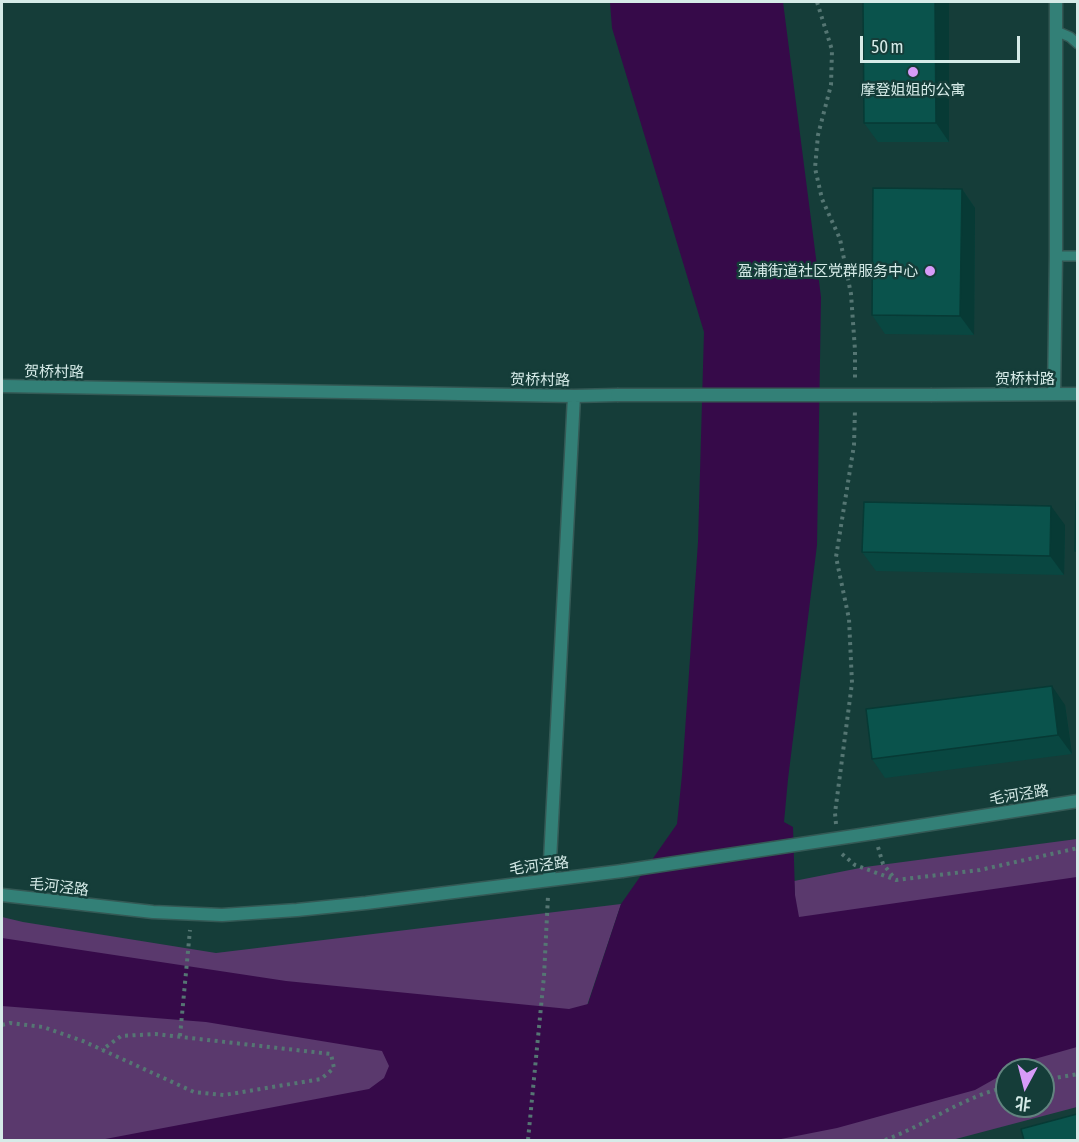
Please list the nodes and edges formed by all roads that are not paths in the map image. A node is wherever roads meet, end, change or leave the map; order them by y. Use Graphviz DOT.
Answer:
graph roads {
  1 [pos="1056,2"];
  2 [pos="1056,31"];
  3 [pos="1077,44"];
  4 [pos="1056,256"];
  5 [pos="1077,256"];
  6 [pos="2,386"];
  7 [pos="1054,394"];
  8 [pos="1077,394"];
  9 [pos="574,396"];
  10 [pos="1077,801"];
  11 [pos="549,880"];
  12 [pos="2,895"];
  1 -- 2 [label="street"];
  2 -- 3 [label="lane"];
  2 -- 4 [label="street"];
  4 -- 5 [label="lane"];
  4 -- 7 [label="street"];
  6 -- 9 [label="street, 贺桥村路"];
  7 -- 8 [label="street, 贺桥村路"];
  7 -- 9 [label="street, 贺桥村路, bridge"];
  9 -- 11 [label="street"];
  10 -- 11 [label="street, 毛河泾路, bridge"];
  11 -- 12 [label="street, 毛河泾路"];
}
